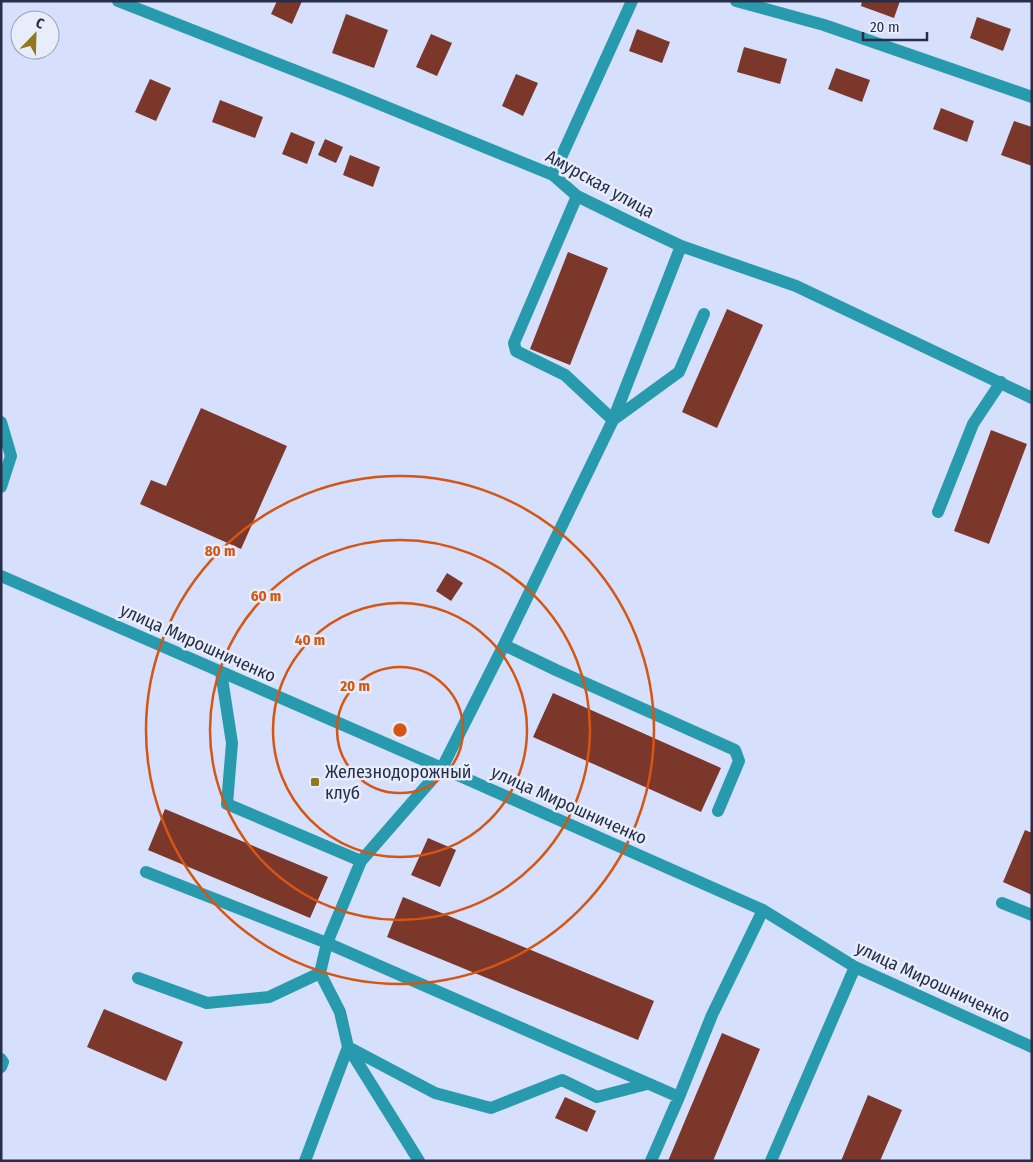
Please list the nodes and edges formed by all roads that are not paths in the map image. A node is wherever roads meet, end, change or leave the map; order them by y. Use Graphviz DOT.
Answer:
graph roads {
  1 [pos="118,1"];
  2 [pos="632,1"];
  3 [pos="736,1"];
  4 [pos="1032,97"];
  5 [pos="553,175"];
  6 [pos="577,196"];
  7 [pos="681,246"];
  8 [pos="704,314"];
  9 [pos="1001,382"];
  10 [pos="1032,398"];
  11 [pos="613,420"];
  12 [pos="1,422"];
  13 [pos="1,487"];
  14 [pos="938,512"];
  15 [pos="1,576"];
  16 [pos="504,645"];
  17 [pos="221,672"];
  18 [pos="442,768"];
  19 [pos="718,811"];
  20 [pos="361,861"];
  21 [pos="146,872"];
  22 [pos="1002,903"];
  23 [pos="763,910"];
  24 [pos="1032,915"];
  25 [pos="327,943"];
  26 [pos="854,967"];
  27 [pos="320,973"];
  28 [pos="138,978"];
  29 [pos="348,1047"];
  30 [pos="1032,1047"];
  31 [pos="1,1059"];
  32 [pos="1,1067"];
  33 [pos="647,1084"];
  34 [pos="679,1097"];
  35 [pos="305,1161"];
  36 [pos="419,1161"];
  37 [pos="651,1161"];
  38 [pos="771,1161"];
  1 -- 5 [label="street, Амурская улица"];
  2 -- 5 [label="street"];
  3 -- 4 [label="street"];
  5 -- 6 [label="street, Амурская улица"];
  6 -- 7 [label="street, Амурская улица"];
  6 -- 11 [label="street"];
  7 -- 9 [label="street, Амурская улица"];
  7 -- 11 [label="street"];
  8 -- 11 [label="street"];
  9 -- 10 [label="street, Амурская улица"];
  9 -- 14 [label="street"];
  11 -- 16 [label="street"];
  12 -- 13 [label="street"];
  15 -- 17 [label="street, улица Мирошниченко"];
  16 -- 18 [label="street"];
  16 -- 19 [label="street"];
  17 -- 18 [label="street, улица Мирошниченко"];
  17 -- 20 [label="street"];
  18 -- 20 [label="street"];
  18 -- 23 [label="street, улица Мирошниченко"];
  20 -- 25 [label="street"];
  21 -- 25 [label="street"];
  22 -- 24 [label="street"];
  23 -- 26 [label="street, улица Мирошниченко"];
  23 -- 34 [label="street"];
  25 -- 27 [label="street"];
  25 -- 33 [label="street"];
  26 -- 30 [label="street, улица Мирошниченко"];
  26 -- 38 [label="street"];
  27 -- 28 [label="street"];
  27 -- 29 [label="street"];
  29 -- 33 [label="street"];
  29 -- 35 [label="street"];
  29 -- 36 [label="street"];
  31 -- 32 [label="street"];
  33 -- 34 [label="street"];
  34 -- 37 [label="street"];
}
